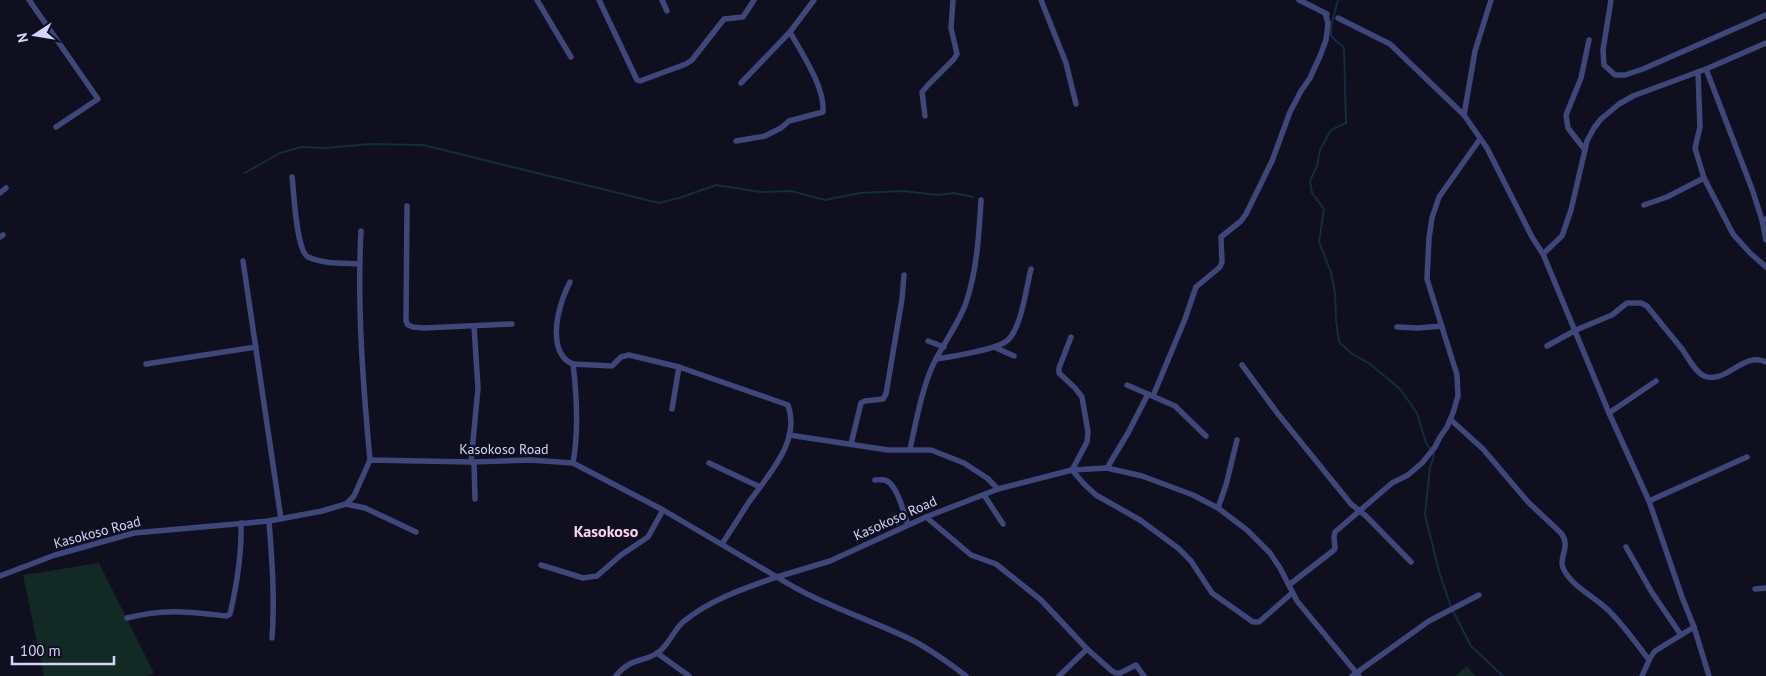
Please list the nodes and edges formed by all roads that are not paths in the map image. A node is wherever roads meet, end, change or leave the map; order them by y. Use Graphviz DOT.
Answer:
graph roads {
  1 [pos="29,0"];
  2 [pos="537,0"];
  3 [pos="599,0"];
  4 [pos="662,0"];
  5 [pos="754,0"];
  6 [pos="814,0"];
  7 [pos="953,0"];
  8 [pos="1041,0"];
  9 [pos="1300,0"];
  10 [pos="1492,0"];
  11 [pos="1611,0"];
  12 [pos="667,11"];
  13 [pos="1766,15"];
  14 [pos="1338,18"];
  15 [pos="790,32"];
  16 [pos="1589,40"];
  17 [pos="1766,43"];
  18 [pos="571,56"];
  19 [pos="1706,68"];
  20 [pos="1698,72"];
  21 [pos="741,83"];
  22 [pos="1076,104"];
  23 [pos="1464,114"];
  24 [pos="926,116"];
  25 [pos="56,126"];
  26 [pos="1480,139"];
  27 [pos="1577,139"];
  28 [pos="1588,139"];
  29 [pos="736,141"];
  30 [pos="1585,150"];
  31 [pos="292,177"];
  32 [pos="1704,178"];
  33 [pos="6,188"];
  34 [pos="0,192"];
  35 [pos="981,200"];
  36 [pos="1644,205"];
  37 [pos="407,206"];
  38 [pos="1764,219"];
  39 [pos="361,231"];
  40 [pos="1766,240"];
  41 [pos="1543,254"];
  42 [pos="243,261"];
  43 [pos="359,264"];
  44 [pos="1766,267"];
  45 [pos="1031,269"];
  46 [pos="904,275"];
  47 [pos="570,282"];
  48 [pos="512,324"];
  49 [pos="474,326"];
  50 [pos="1442,326"];
  51 [pos="1396,327"];
  52 [pos="1576,330"];
  53 [pos="1071,337"];
  54 [pos="928,341"];
  55 [pos="1547,346"];
  56 [pos="256,347"];
  57 [pos="944,347"];
  58 [pos="994,347"];
  59 [pos="1014,356"];
  60 [pos="936,359"];
  61 [pos="1766,362"];
  62 [pos="146,364"];
  63 [pos="573,364"];
  64 [pos="1242,365"];
  65 [pos="680,367"];
  66 [pos="1656,382"];
  67 [pos="1127,385"];
  68 [pos="1151,395"];
  69 [pos="672,409"];
  70 [pos="1609,413"];
  71 [pos="1451,420"];
  72 [pos="789,435"];
  73 [pos="1206,436"];
  74 [pos="1237,440"];
  75 [pos="851,444"];
  76 [pos="910,449"];
  77 [pos="1747,457"];
  78 [pos="370,460"];
  79 [pos="472,462"];
  80 [pos="573,463"];
  81 [pos="709,463"];
  82 [pos="1107,468"];
  83 [pos="1072,470"];
  84 [pos="875,480"];
  85 [pos="760,487"];
  86 [pos="998,489"];
  87 [pos="984,495"];
  88 [pos="475,498"];
  89 [pos="1649,501"];
  90 [pos="346,504"];
  91 [pos="1218,508"];
  92 [pos="663,510"];
  93 [pos="1359,511"];
  94 [pos="926,517"];
  95 [pos="281,518"];
  96 [pos="269,521"];
  97 [pos="241,524"];
  98 [pos="1003,524"];
  99 [pos="908,525"];
  100 [pos="416,532"];
  101 [pos="722,544"];
  102 [pos="1626,547"];
  103 [pos="1411,562"];
  104 [pos="541,565"];
  105 [pos="0,576"];
  106 [pos="777,577"];
  107 [pos="1289,585"];
  108 [pos="1766,588"];
  109 [pos="1755,589"];
  110 [pos="1292,593"];
  111 [pos="1478,595"];
  112 [pos="127,618"];
  113 [pos="1694,627"];
  114 [pos="1681,635"];
  115 [pos="272,638"];
  116 [pos="1087,649"];
  117 [pos="657,653"];
  118 [pos="1649,660"];
  119 [pos="1356,675"];
  120 [pos="616,676"];
  121 [pos="689,676"];
  122 [pos="966,676"];
  123 [pos="1059,676"];
  124 [pos="1144,676"];
  125 [pos="1642,676"];
  126 [pos="1709,676"];
  1 -- 25 [label="street"];
  2 -- 18 [label="street"];
  3 -- 5 [label="street"];
  4 -- 12 [label="street"];
  6 -- 15 [label="street"];
  7 -- 24 [label="street"];
  8 -- 22 [label="street"];
  9 -- 68 [label="street"];
  10 -- 23 [label="street"];
  11 -- 13 [label="street"];
  14 -- 23 [label="street"];
  15 -- 21 [label="street"];
  15 -- 29 [label="street"];
  16 -- 27 [label="street"];
  17 -- 19 [label="street"];
  19 -- 20 [label="street"];
  19 -- 38 [label="street"];
  20 -- 28 [label="street"];
  20 -- 32 [label="street"];
  23 -- 26 [label="street"];
  26 -- 41 [label="street"];
  26 -- 50 [label="street"];
  27 -- 28 [label="street"];
  27 -- 30 [label="street"];
  28 -- 30 [label="street"];
  30 -- 41 [label="street"];
  31 -- 43 [label="street"];
  32 -- 36 [label="street"];
  32 -- 44 [label="street"];
  33 -- 34 [label="street"];
  35 -- 57 [label="street"];
  37 -- 49 [label="street"];
  38 -- 40 [label="street"];
  39 -- 43 [label="street"];
  41 -- 52 [label="street"];
  42 -- 56 [label="street"];
  43 -- 78 [label="street"];
  45 -- 58 [label="street"];
  46 -- 75 [label="street"];
  47 -- 63 [label="street"];
  48 -- 49 [label="street"];
  49 -- 79 [label="street"];
  50 -- 51 [label="street"];
  50 -- 71 [label="street"];
  52 -- 55 [label="street"];
  52 -- 61 [label="street"];
  52 -- 70 [label="street"];
  53 -- 83 [label="street"];
  54 -- 57 [label="street"];
  56 -- 62 [label="street"];
  56 -- 95 [label="street"];
  57 -- 60 [label="street"];
  58 -- 59 [label="street"];
  58 -- 60 [label="street"];
  60 -- 76 [label="street"];
  63 -- 65 [label="street"];
  63 -- 80 [label="street"];
  64 -- 93 [label="street"];
  65 -- 69 [label="street"];
  65 -- 72 [label="street"];
  66 -- 70 [label="street"];
  67 -- 68 [label="street"];
  68 -- 73 [label="street"];
  68 -- 82 [label="street"];
  70 -- 89 [label="street"];
  71 -- 93 [label="street"];
  71 -- 118 [label="street"];
  72 -- 75 [label="street"];
  72 -- 85 [label="street"];
  74 -- 91 [label="street"];
  75 -- 76 [label="street"];
  76 -- 86 [label="street"];
  77 -- 89 [label="street"];
  78 -- 79 [label="street, Kasokoso Road"];
  78 -- 90 [label="street"];
  79 -- 80 [label="street, Kasokoso Road"];
  79 -- 88 [label="street"];
  80 -- 92 [label="street, Kasokoso Road"];
  81 -- 85 [label="street"];
  82 -- 83 [label="street, Kasokoso Road"];
  82 -- 91 [label="street, Kasokoso Road"];
  83 -- 86 [label="street, Kasokoso Road"];
  83 -- 110 [label="street"];
  84 -- 99 [label="street"];
  85 -- 101 [label="street"];
  86 -- 87 [label="street, Kasokoso Road"];
  87 -- 94 [label="street, Kasokoso Road"];
  87 -- 98 [label="street"];
  89 -- 113 [label="street"];
  90 -- 95 [label="street, Kasokoso Road"];
  90 -- 100 [label="street"];
  91 -- 107 [label="street, Kasokoso Road"];
  92 -- 101 [label="street, Kasokoso Road"];
  92 -- 104 [label="street"];
  93 -- 103 [label="street"];
  93 -- 107 [label="street"];
  94 -- 99 [label="street, Kasokoso Road"];
  94 -- 116 [label="street"];
  95 -- 96 [label="street, Kasokoso Road"];
  96 -- 97 [label="street, Kasokoso Road"];
  96 -- 115 [label="street"];
  97 -- 105 [label="street, Kasokoso Road"];
  97 -- 112 [label="street"];
  99 -- 106 [label="street, Kasokoso Road"];
  101 -- 106 [label="street, Kasokoso Road"];
  102 -- 114 [label="street"];
  106 -- 117 [label="street"];
  106 -- 122 [label="street"];
  107 -- 110 [label="street, Kasokoso Road"];
  108 -- 109 [label="street"];
  110 -- 119 [label="street, Kasokoso Road"];
  111 -- 119 [label="street"];
  113 -- 114 [label="street"];
  113 -- 126 [label="street"];
  114 -- 118 [label="street"];
  116 -- 123 [label="street"];
  116 -- 124 [label="street"];
  117 -- 120 [label="street"];
  117 -- 121 [label="street"];
  118 -- 125 [label="street"];
}
